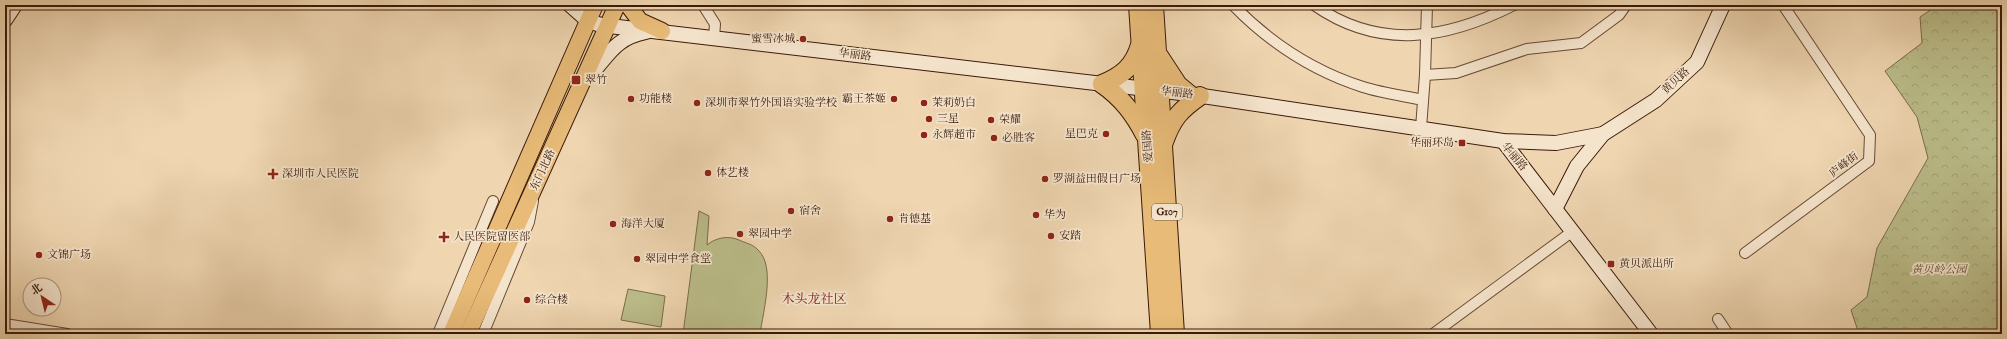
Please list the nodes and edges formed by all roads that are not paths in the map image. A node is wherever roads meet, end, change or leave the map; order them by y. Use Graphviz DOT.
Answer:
graph roads {
  1 [pos="15,5"];
  2 [pos="570,5"];
  3 [pos="617,5"];
  4 [pos="628,5"];
  5 [pos="704,5"];
  6 [pos="1138,5"];
  7 [pos="1154,5"];
  8 [pos="1233,5"];
  9 [pos="1314,5"];
  10 [pos="1427,5"];
  11 [pos="1514,5"];
  12 [pos="1626,5"];
  13 [pos="1723,5"];
  14 [pos="1784,5"];
  15 [pos="588,12"];
  16 [pos="5,20"];
  17 [pos="608,25"];
  18 [pos="657,31"];
  19 [pos="1427,35"];
  20 [pos="714,38"];
  21 [pos="1141,42"];
  22 [pos="1157,54"];
  23 [pos="1425,75"];
  24 [pos="583,82"];
  25 [pos="1102,84"];
  26 [pos="1152,90"];
  27 [pos="1195,95"];
  28 [pos="1423,100"];
  29 [pos="1421,128"];
  30 [pos="1603,134"];
  31 [pos="1503,141"];
  32 [pos="1155,142"];
  33 [pos="536,184"];
  34 [pos="493,201"];
  35 [pos="1556,209"];
  36 [pos="1573,231"];
  37 [pos="1745,253"];
  38 [pos="486,293"];
  39 [pos="1718,319"];
  40 [pos="5,324"];
  41 [pos="67,334"];
  42 [pos="438,334"];
  43 [pos="451,334"];
  44 [pos="468,334"];
  45 [pos="478,334"];
  46 [pos="483,334"];
  47 [pos="1160,334"];
  48 [pos="1175,334"];
  49 [pos="1433,334"];
  50 [pos="1651,334"];
  51 [pos="1728,334"];
  1 -- 16 [label="street"];
  2 -- 15 [label="street"];
  3 -- 17 [label="main road, 东门北路"];
  4 -- 18 [label="main road"];
  5 -- 20 [label="street"];
  6 -- 21 [label="highway, 爱国路 / G107"];
  7 -- 22 [label="highway, 爱国路 / G107"];
  8 -- 28 [label="street"];
  9 -- 19 [label="street"];
  10 -- 19 [label="street"];
  11 -- 19 [label="street"];
  12 -- 23 [label="street"];
  13 -- 30 [label="street, 黄贝路"];
  14 -- 37 [label="street, 庐峰街"];
  15 -- 17 [label="street, 华丽路"];
  15 -- 43 [label="main road, 东门北路"];
  17 -- 18 [label="street, 华丽路"];
  17 -- 24 [label="main road, 东门北路"];
  18 -- 20 [label="street, 华丽路"];
  18 -- 24 [label="street"];
  19 -- 23 [label="street"];
  20 -- 25 [label="street, 华丽路"];
  21 -- 25 [label="highway"];
  21 -- 26 [label="highway, 爱国路 / G107"];
  22 -- 26 [label="highway, 爱国路 / G107"];
  22 -- 27 [label="highway"];
  23 -- 28 [label="street"];
  24 -- 33 [label="main road, 东门北路"];
  25 -- 26 [label="street, 华丽路"];
  25 -- 32 [label="highway"];
  26 -- 27 [label="street, 华丽路"];
  26 -- 32 [label="highway, 爱国路 / G107"];
  27 -- 29 [label="street, 华丽路"];
  27 -- 32 [label="highway"];
  28 -- 29 [label="street"];
  29 -- 31 [label="street, 华丽路"];
  30 -- 31 [label="street, 黄贝路"];
  30 -- 35 [label="street, 黄贝路"];
  31 -- 35 [label="street, 华丽路"];
  32 -- 47 [label="highway, 爱国路 / G107"];
  32 -- 48 [label="highway, 爱国路 / G107"];
  33 -- 38 [label="main road, 东门北路"];
  33 -- 46 [label="street"];
  34 -- 42 [label="street"];
  35 -- 36 [label="street, 华丽路"];
  36 -- 49 [label="street"];
  36 -- 50 [label="street, 华丽路"];
  38 -- 44 [label="main road, 东门北路"];
  38 -- 45 [label="main road"];
  39 -- 51 [label="street"];
  40 -- 41 [label="street"];
}
